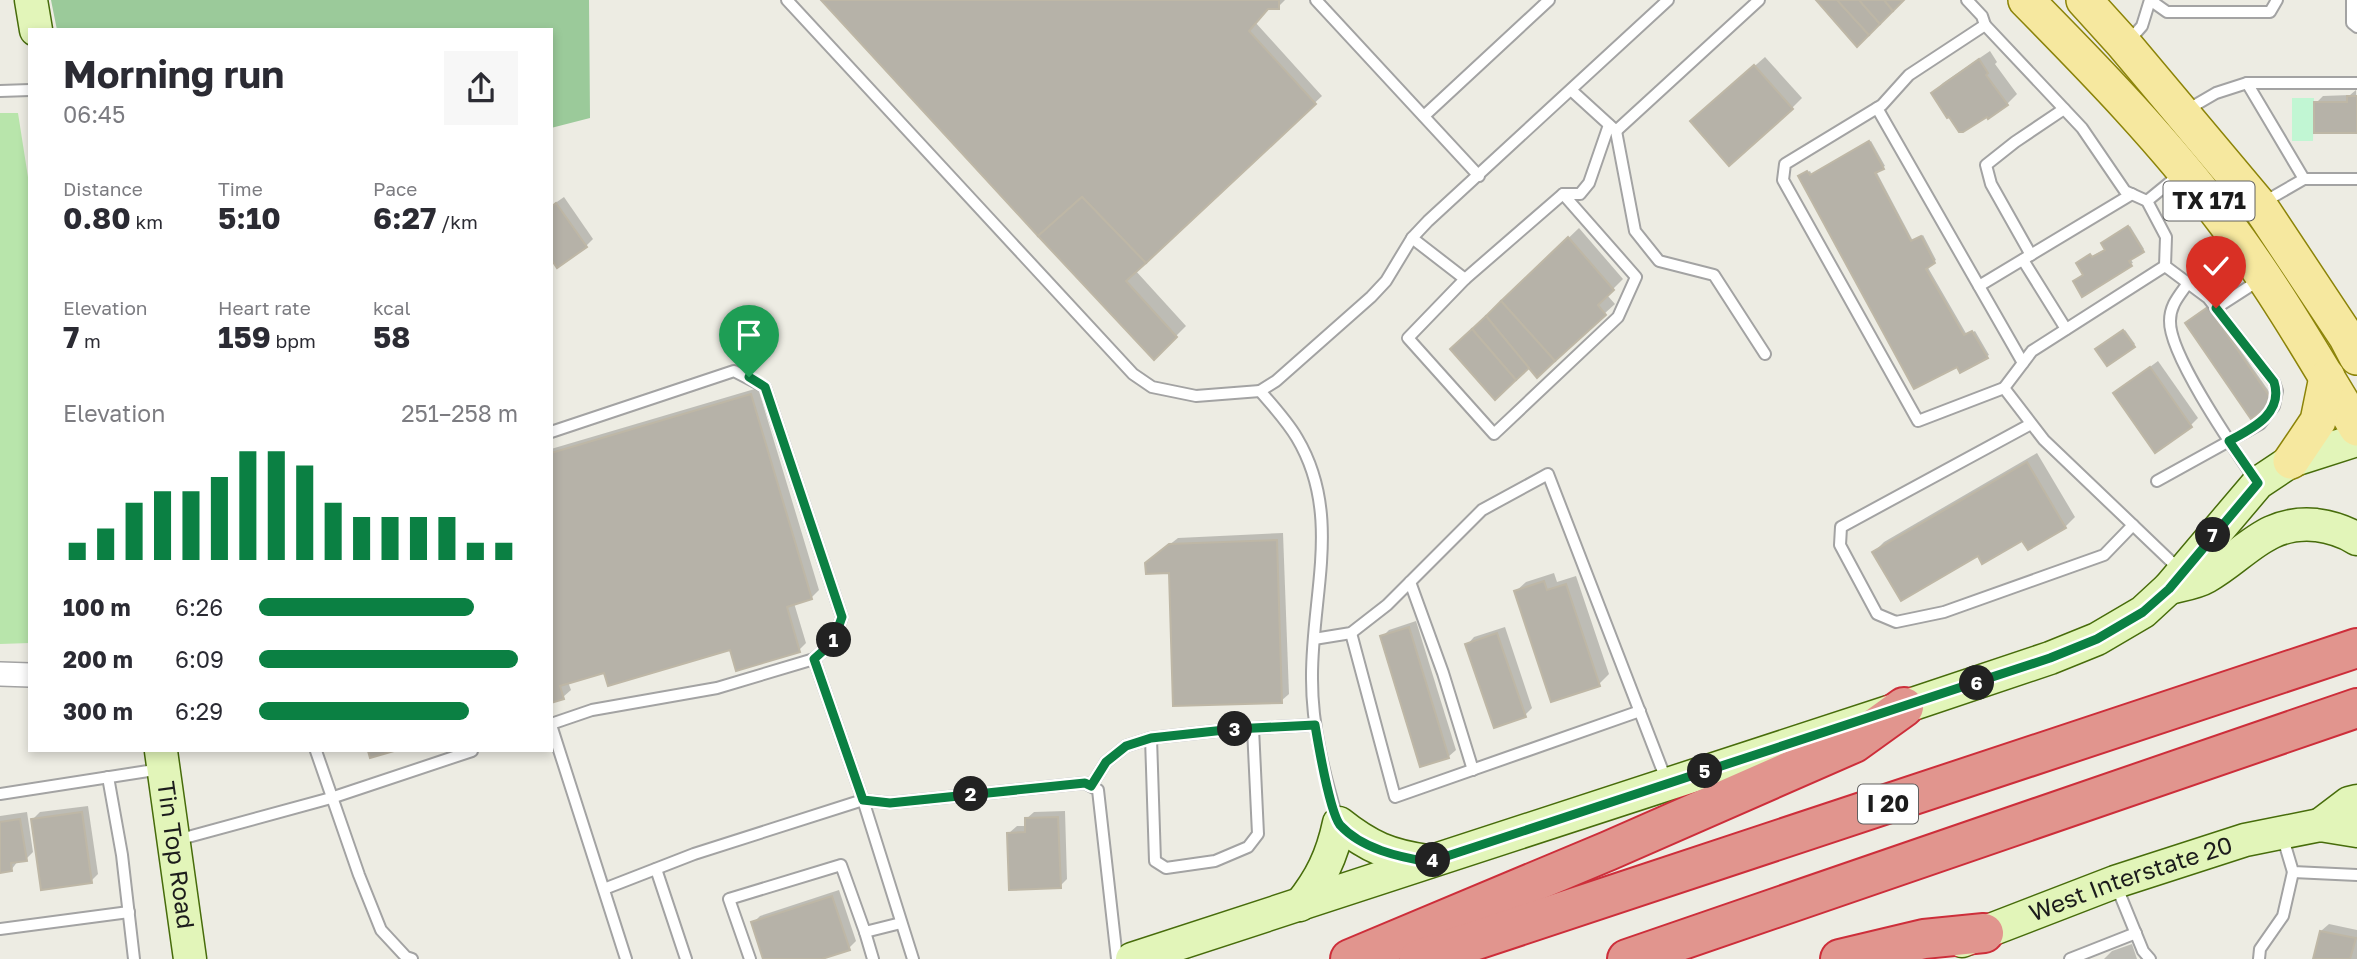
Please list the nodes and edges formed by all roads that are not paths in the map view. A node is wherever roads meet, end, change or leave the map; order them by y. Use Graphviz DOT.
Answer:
graph roads {
  1 [pos="31,0"];
  2 [pos="787,0"];
  3 [pos="1549,0"];
  4 [pos="1668,0"];
  5 [pos="1759,0"];
  6 [pos="1967,0"];
  7 [pos="2026,0"];
  8 [pos="2084,0"];
  9 [pos="2150,0"];
  10 [pos="2277,0"];
  11 [pos="2352,0"];
  12 [pos="1318,1"];
  13 [pos="1984,25"];
  14 [pos="2357,27"];
  15 [pos="36,28"];
  16 [pos="2126,45"];
  17 [pos="2247,83"];
  18 [pos="2271,83"];
  19 [pos="2357,83"];
  20 [pos="2357,89"];
  21 [pos="28,90"];
  22 [pos="1571,90"];
  23 [pos="0,91"];
  24 [pos="1877,108"];
  25 [pos="2064,109"];
  26 [pos="2182,112"];
  27 [pos="1424,116"];
  28 [pos="1612,128"];
  29 [pos="2185,170"];
  30 [pos="1479,176"];
  31 [pos="2357,179"];
  32 [pos="2304,180"];
  33 [pos="1563,194"];
  34 [pos="2132,194"];
  35 [pos="2147,201"];
  36 [pos="2259,205"];
  37 [pos="1412,238"];
  38 [pos="2027,257"];
  39 [pos="2165,266"];
  40 [pos="2264,277"];
  41 [pos="1465,279"];
  42 [pos="2188,284"];
  43 [pos="1979,286"];
  44 [pos="2216,308"];
  45 [pos="2066,330"];
  46 [pos="2353,345"];
  47 [pos="1765,354"];
  48 [pos="2023,363"];
  49 [pos="2327,377"];
  50 [pos="2004,388"];
  51 [pos="1261,391"];
  52 [pos="2031,424"];
  53 [pos="2357,428"];
  54 [pos="553,431"];
  55 [pos="2357,440"];
  56 [pos="2229,441"];
  57 [pos="2291,461"];
  58 [pos="2157,481"];
  59 [pos="2258,483"];
  60 [pos="2133,525"];
  61 [pos="2357,539"];
  62 [pos="2176,581"];
  63 [pos="1410,582"];
  64 [pos="1351,634"];
  65 [pos="1314,639"];
  66 [pos="2357,648"];
  67 [pos="814,659"];
  68 [pos="0,674"];
  69 [pos="28,675"];
  70 [pos="1904,707"];
  71 [pos="2357,708"];
  72 [pos="1640,712"];
  73 [pos="553,723"];
  74 [pos="1315,725"];
  75 [pos="1253,728"];
  76 [pos="553,730"];
  77 [pos="1151,738"];
  78 [pos="316,752"];
  79 [pos="469,752"];
  80 [pos="162,760"];
  81 [pos="1474,769"];
  82 [pos="108,777"];
  83 [pos="1667,783"];
  84 [pos="1091,786"];
  85 [pos="0,794"];
  86 [pos="331,798"];
  87 [pos="863,800"];
  88 [pos="2357,801"];
  89 [pos="1339,823"];
  90 [pos="2320,825"];
  91 [pos="2357,831"];
  92 [pos="2281,833"];
  93 [pos="175,841"];
  94 [pos="1429,862"];
  95 [pos="656,869"];
  96 [pos="2293,872"];
  97 [pos="2357,875"];
  98 [pos="2115,882"];
  99 [pos="604,889"];
  100 [pos="1300,905"];
  101 [pos="128,912"];
  102 [pos="901,923"];
  103 [pos="0,929"];
  104 [pos="865,932"];
  105 [pos="1984,933"];
  106 [pos="2136,933"];
  107 [pos="134,959"];
  108 [pos="190,959"];
  109 [pos="412,959"];
  110 [pos="626,959"];
  111 [pos="686,959"];
  112 [pos="750,959"];
  113 [pos="873,959"];
  114 [pos="913,959"];
  115 [pos="1117,959"];
  116 [pos="1132,959"];
  117 [pos="1350,959"];
  118 [pos="1419,959"];
  119 [pos="1627,959"];
  120 [pos="1840,959"];
  121 [pos="1911,959"];
  122 [pos="2070,959"];
  123 [pos="2150,959"];
  124 [pos="2259,959"];
  1 -- 15 [label="main road"];
  2 -- 51 [label="lane"];
  3 -- 27 [label="lane"];
  4 -- 22 [label="lane"];
  5 -- 28 [label="lane"];
  6 -- 13 [label="lane"];
  7 -- 29 [label="main road, TX 171"];
  8 -- 16 [label="main road, TX 171"];
  9 -- 10 [label="lane"];
  9 -- 16 [label="lane"];
  11 -- 14 [label="lane"];
  12 -- 27 [label="lane"];
  13 -- 24 [label="lane"];
  13 -- 25 [label="lane"];
  16 -- 26 [label="main road, TX 171"];
  17 -- 18 [label="lane"];
  17 -- 26 [label="lane"];
  17 -- 32 [label="lane"];
  18 -- 19 [label="lane"];
  18 -- 20 [label="lane"];
  21 -- 23 [label="lane"];
  22 -- 28 [label="lane"];
  22 -- 30 [label="lane"];
  24 -- 43 [label="lane"];
  24 -- 50 [label="lane"];
  25 -- 34 [label="lane"];
  25 -- 38 [label="lane"];
  26 -- 36 [label="main road, TX 171"];
  27 -- 30 [label="lane"];
  28 -- 33 [label="lane"];
  28 -- 47 [label="lane"];
  29 -- 35 [label="lane"];
  29 -- 40 [label="main road, TX 171"];
  30 -- 37 [label="lane"];
  31 -- 32 [label="lane"];
  32 -- 36 [label="lane"];
  33 -- 41 [label="lane"];
  33 -- 41 [label="lane"];
  34 -- 35 [label="lane"];
  34 -- 38 [label="lane"];
  35 -- 39 [label="lane"];
  36 -- 46 [label="main road, TX 171"];
  37 -- 41 [label="lane"];
  37 -- 51 [label="lane"];
  38 -- 43 [label="lane"];
  38 -- 45 [label="lane"];
  39 -- 42 [label="lane"];
  39 -- 45 [label="lane"];
  40 -- 44 [label="lane"];
  40 -- 49 [label="main road, TX 171"];
  42 -- 44 [label="lane"];
  42 -- 56 [label="lane"];
  43 -- 48 [label="lane"];
  44 -- 56 [label="lane"];
  45 -- 48 [label="lane"];
  48 -- 50 [label="lane"];
  49 -- 53 [label="main road, TX 171"];
  49 -- 57 [label="main road"];
  50 -- 52 [label="lane"];
  51 -- 65 [label="lane"];
  52 -- 60 [label="lane"];
  52 -- 60 [label="lane"];
  54 -- 67 [label="lane"];
  55 -- 57 [label="main road"];
  56 -- 58 [label="lane"];
  56 -- 59 [label="lane"];
  57 -- 59 [label="main road"];
  59 -- 62 [label="main road"];
  60 -- 62 [label="lane"];
  61 -- 62 [label="main road"];
  62 -- 70 [label="main road"];
  63 -- 64 [label="lane"];
  63 -- 72 [label="lane"];
  63 -- 81 [label="lane"];
  64 -- 65 [label="lane"];
  64 -- 81 [label="lane"];
  65 -- 74 [label="lane"];
  66 -- 118 [label="highway, I 20"];
  67 -- 73 [label="lane"];
  67 -- 87 [label="lane"];
  68 -- 69 [label="street"];
  70 -- 83 [label="main road"];
  70 -- 117 [label="highway"];
  71 -- 119 [label="highway, I 20"];
  72 -- 81 [label="lane"];
  72 -- 83 [label="lane"];
  74 -- 75 [label="lane"];
  74 -- 89 [label="lane"];
  75 -- 77 [label="lane"];
  75 -- 77 [label="lane"];
  76 -- 99 [label="lane"];
  77 -- 84 [label="lane"];
  78 -- 86 [label="lane"];
  79 -- 86 [label="lane"];
  80 -- 82 [label="lane"];
  80 -- 93 [label="main road, Tin Top Road"];
  82 -- 85 [label="lane"];
  82 -- 101 [label="lane"];
  83 -- 94 [label="main road"];
  84 -- 87 [label="lane"];
  84 -- 115 [label="lane"];
  86 -- 93 [label="lane"];
  86 -- 109 [label="lane"];
  87 -- 95 [label="lane"];
  87 -- 102 [label="lane"];
  88 -- 90 [label="main road"];
  89 -- 94 [label="main road"];
  89 -- 100 [label="main road"];
  90 -- 91 [label="main road, West Interstate 20"];
  90 -- 92 [label="main road, West Interstate 20"];
  92 -- 96 [label="lane"];
  92 -- 98 [label="main road, West Interstate 20"];
  93 -- 108 [label="main road, Tin Top Road"];
  94 -- 100 [label="main road"];
  95 -- 99 [label="lane"];
  95 -- 111 [label="lane"];
  96 -- 97 [label="lane"];
  96 -- 124 [label="lane"];
  98 -- 105 [label="main road, West Interstate 20"];
  98 -- 106 [label="lane"];
  99 -- 110 [label="lane"];
  100 -- 116 [label="main road"];
  101 -- 103 [label="lane"];
  101 -- 107 [label="lane"];
  102 -- 104 [label="lane"];
  102 -- 114 [label="lane"];
  104 -- 112 [label="lane"];
  104 -- 113 [label="lane"];
  105 -- 120 [label="highway"];
  105 -- 121 [label="main road, West Interstate 20"];
  106 -- 122 [label="lane"];
  106 -- 123 [label="lane"];
}
